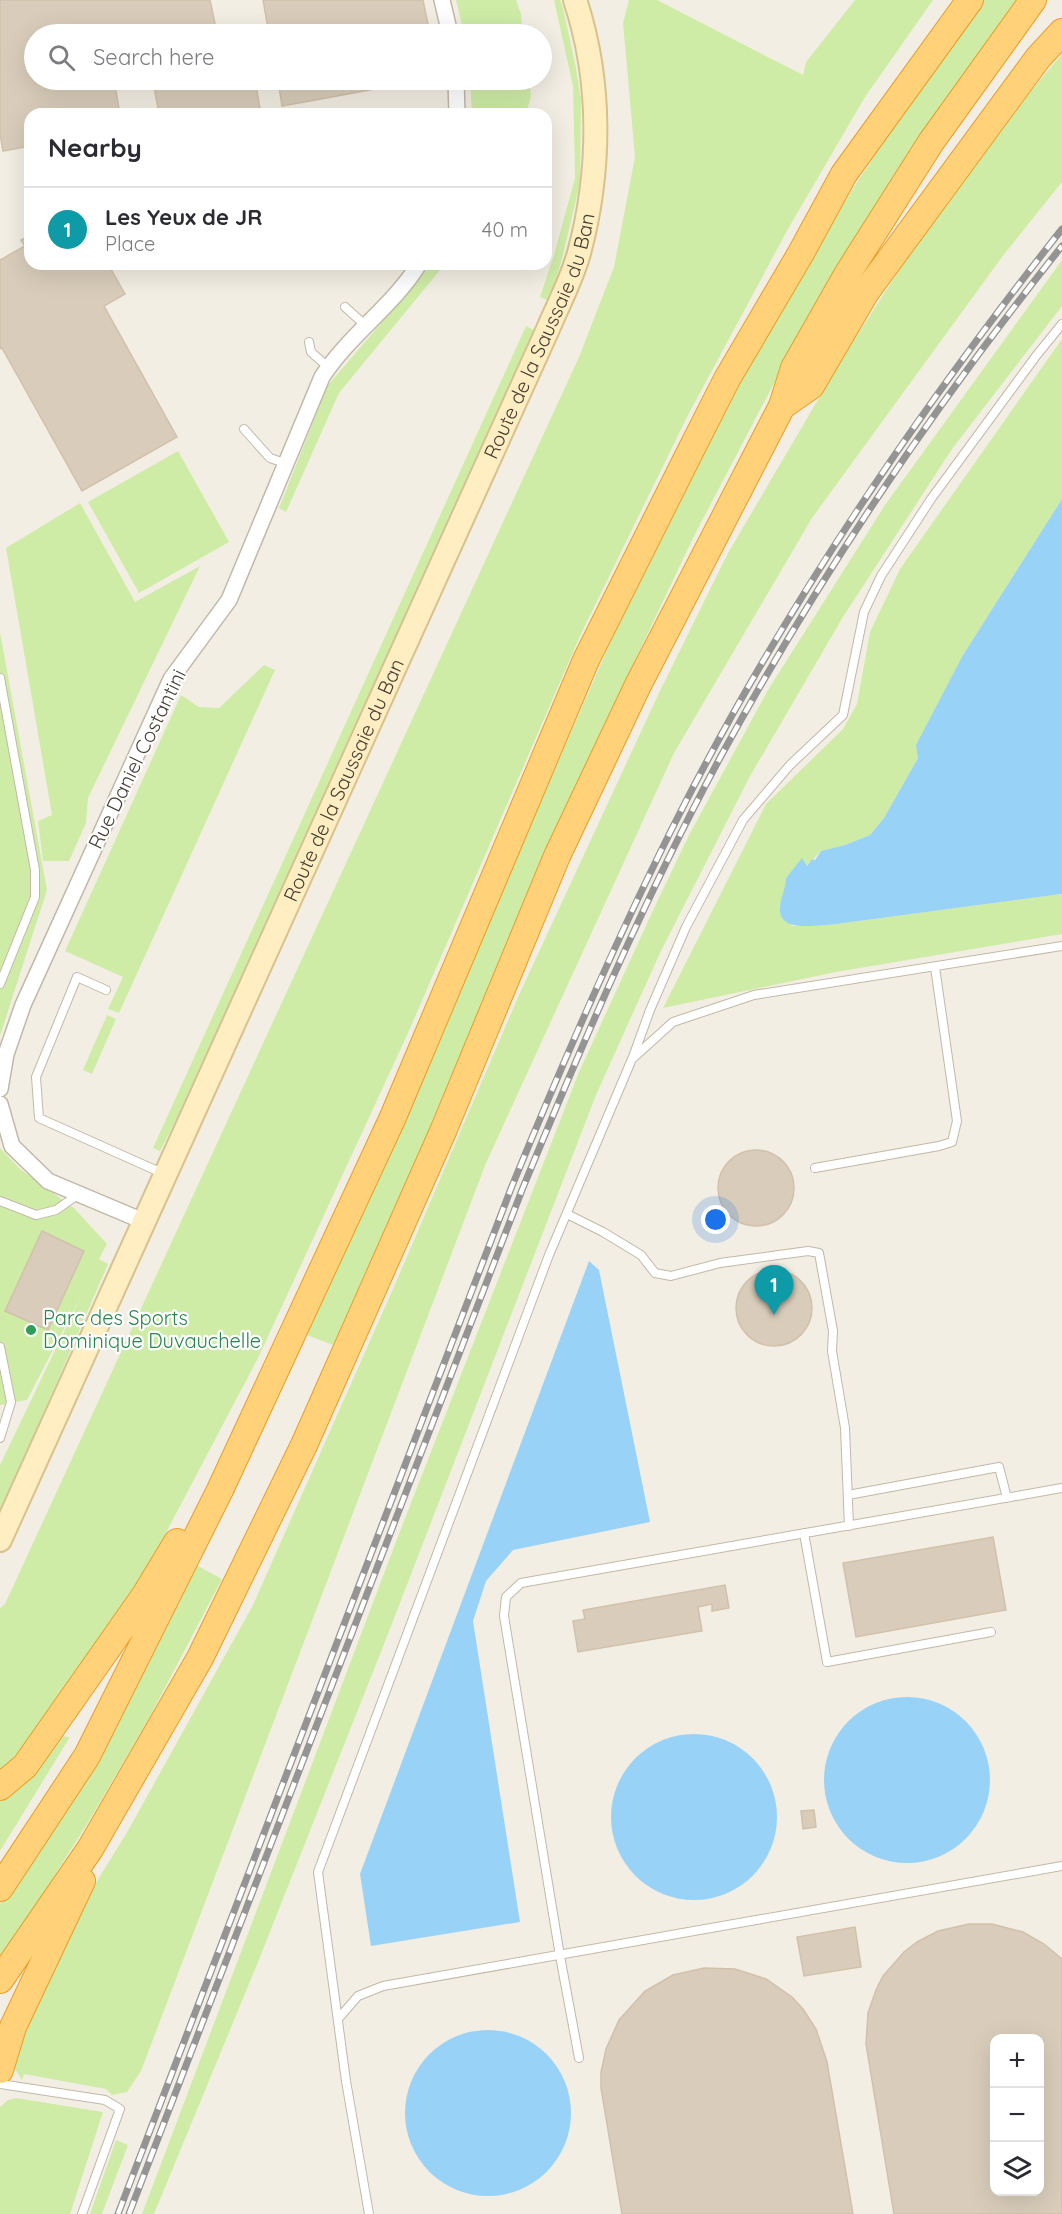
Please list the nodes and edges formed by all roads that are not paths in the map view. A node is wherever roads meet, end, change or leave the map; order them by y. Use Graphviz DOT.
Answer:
graph roads {
  1 [pos="442,0"];
  2 [pos="575,0"];
  3 [pos="970,0"];
  4 [pos="1033,0"];
  5 [pos="448,24"];
  6 [pos="1062,32"];
  7 [pos="456,90"];
  8 [pos="457,108"];
  9 [pos="414,270"];
  10 [pos="345,307"];
  11 [pos="1062,324"];
  12 [pos="365,325"];
  13 [pos="309,342"];
  14 [pos="328,367"];
  15 [pos="782,406"];
  16 [pos="244,429"];
  17 [pos="287,464"];
  18 [pos="0,678"];
  19 [pos="1,690"];
  20 [pos="1062,946"];
  21 [pos="935,967"];
  22 [pos="0,984"];
  23 [pos="106,990"];
  24 [pos="632,1059"];
  25 [pos="0,1089"];
  26 [pos="0,1104"];
  27 [pos="815,1168"];
  28 [pos="165,1174"];
  29 [pos="79,1194"];
  30 [pos="0,1201"];
  31 [pos="567,1214"];
  32 [pos="143,1221"];
  33 [pos="0,1347"];
  34 [pos="0,1438"];
  35 [pos="1062,1488"];
  36 [pos="220,1490"];
  37 [pos="848,1495"];
  38 [pos="1006,1498"];
  39 [pos="849,1526"];
  40 [pos="804,1533"];
  41 [pos="0,1540"];
  42 [pos="990,1632"];
  43 [pos="0,1787"];
  44 [pos="90,1849"];
  45 [pos="1062,1866"];
  46 [pos="0,1888"];
  47 [pos="560,1956"];
  48 [pos="0,1980"];
  49 [pos="338,2019"];
  50 [pos="579,2058"];
  51 [pos="0,2070"];
  52 [pos="0,2084"];
  53 [pos="82,2214"];
  54 [pos="369,2214"];
  1 -- 5 [label="street"];
  2 -- 28 [label="main road, Route de la Saussaie du Ban"];
  3 -- 36 [label="highway"];
  4 -- 15 [label="highway"];
  6 -- 15 [label="highway"];
  7 -- 8 [label="street"];
  9 -- 12 [label="street, Rue Daniel Costantini"];
  10 -- 12 [label="lane"];
  11 -- 24 [label="lane"];
  12 -- 14 [label="street, Rue Daniel Costantini"];
  13 -- 14 [label="lane"];
  14 -- 17 [label="street, Rue Daniel Costantini"];
  15 -- 44 [label="highway"];
  16 -- 17 [label="lane"];
  17 -- 25 [label="street, Rue Daniel Costantini"];
  18 -- 19 [label="lane"];
  19 -- 22 [label="lane"];
  20 -- 21 [label="lane"];
  21 -- 24 [label="lane"];
  21 -- 27 [label="lane"];
  23 -- 28 [label="lane"];
  24 -- 31 [label="lane"];
  26 -- 29 [label="street"];
  28 -- 32 [label="main road, Route de la Saussaie du Ban"];
  29 -- 30 [label="lane"];
  29 -- 32 [label="street"];
  31 -- 37 [label="lane"];
  31 -- 49 [label="lane"];
  32 -- 41 [label="main road, Route de la Saussaie du Ban"];
  33 -- 34 [label="lane"];
  35 -- 38 [label="lane"];
  36 -- 43 [label="highway"];
  36 -- 46 [label="highway"];
  37 -- 38 [label="lane"];
  37 -- 39 [label="lane"];
  38 -- 39 [label="lane"];
  39 -- 40 [label="lane"];
  40 -- 42 [label="lane"];
  40 -- 47 [label="lane"];
  44 -- 48 [label="highway"];
  44 -- 51 [label="highway"];
  45 -- 47 [label="lane"];
  47 -- 49 [label="lane"];
  47 -- 50 [label="lane"];
  49 -- 54 [label="lane"];
  52 -- 53 [label="lane"];
}
